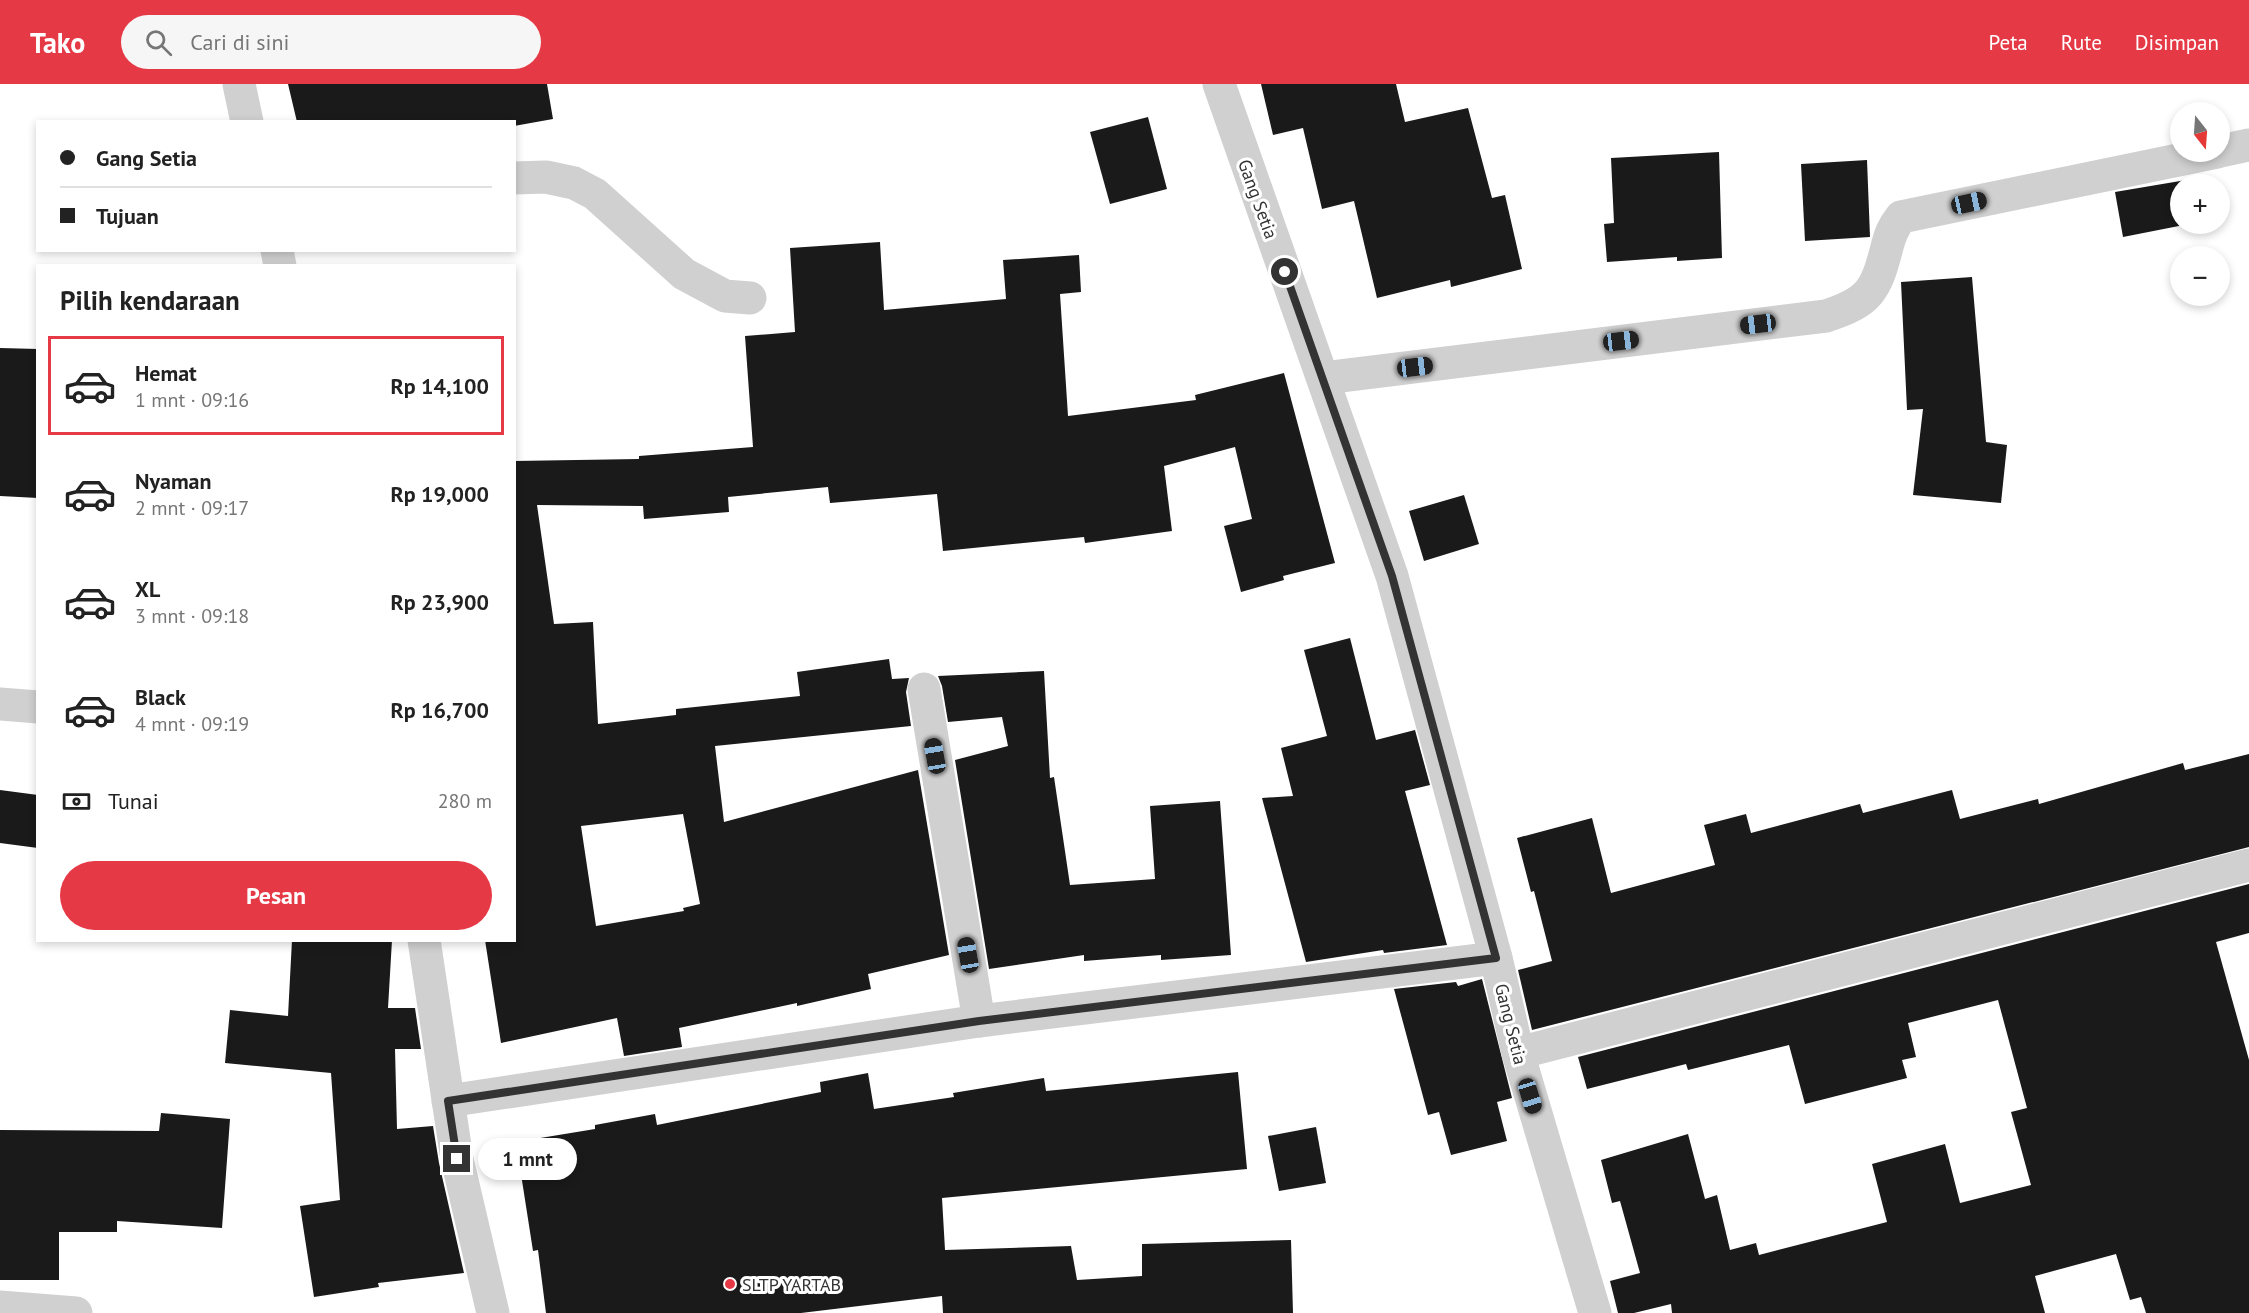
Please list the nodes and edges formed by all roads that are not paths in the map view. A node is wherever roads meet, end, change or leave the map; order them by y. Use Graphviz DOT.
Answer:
graph roads {
  1 [pos="239,84"];
  2 [pos="1219,84"];
  3 [pos="247,120"];
  4 [pos="2249,145"];
  5 [pos="2230,149"];
  6 [pos="2170,161"];
  7 [pos="516,178"];
  8 [pos="750,297"];
  9 [pos="1324,378"];
  10 [pos="924,689"];
  11 [pos="0,704"];
  12 [pos="36,707"];
  13 [pos="2249,865"];
  14 [pos="424,942"];
  15 [pos="1496,958"];
  16 [pos="979,1021"];
  17 [pos="1518,1053"];
  18 [pos="448,1101"];
  19 [pos="0,1307"];
  20 [pos="76,1313"];
  21 [pos="493,1313"];
  22 [pos="1594,1313"];
  1 -- 3 [label="street"];
  2 -- 9 [label="street, Gang Setia"];
  4 -- 5 [label="street"];
  6 -- 9 [label="street"];
  7 -- 8 [label="street"];
  9 -- 15 [label="street, Gang Setia"];
  10 -- 16 [label="street"];
  11 -- 12 [label="street"];
  13 -- 17 [label="street"];
  14 -- 18 [label="street"];
  15 -- 16 [label="street"];
  15 -- 17 [label="street, Gang Setia"];
  16 -- 18 [label="street"];
  17 -- 22 [label="street, Gang Setia"];
  18 -- 21 [label="street"];
  19 -- 20 [label="street"];
}
